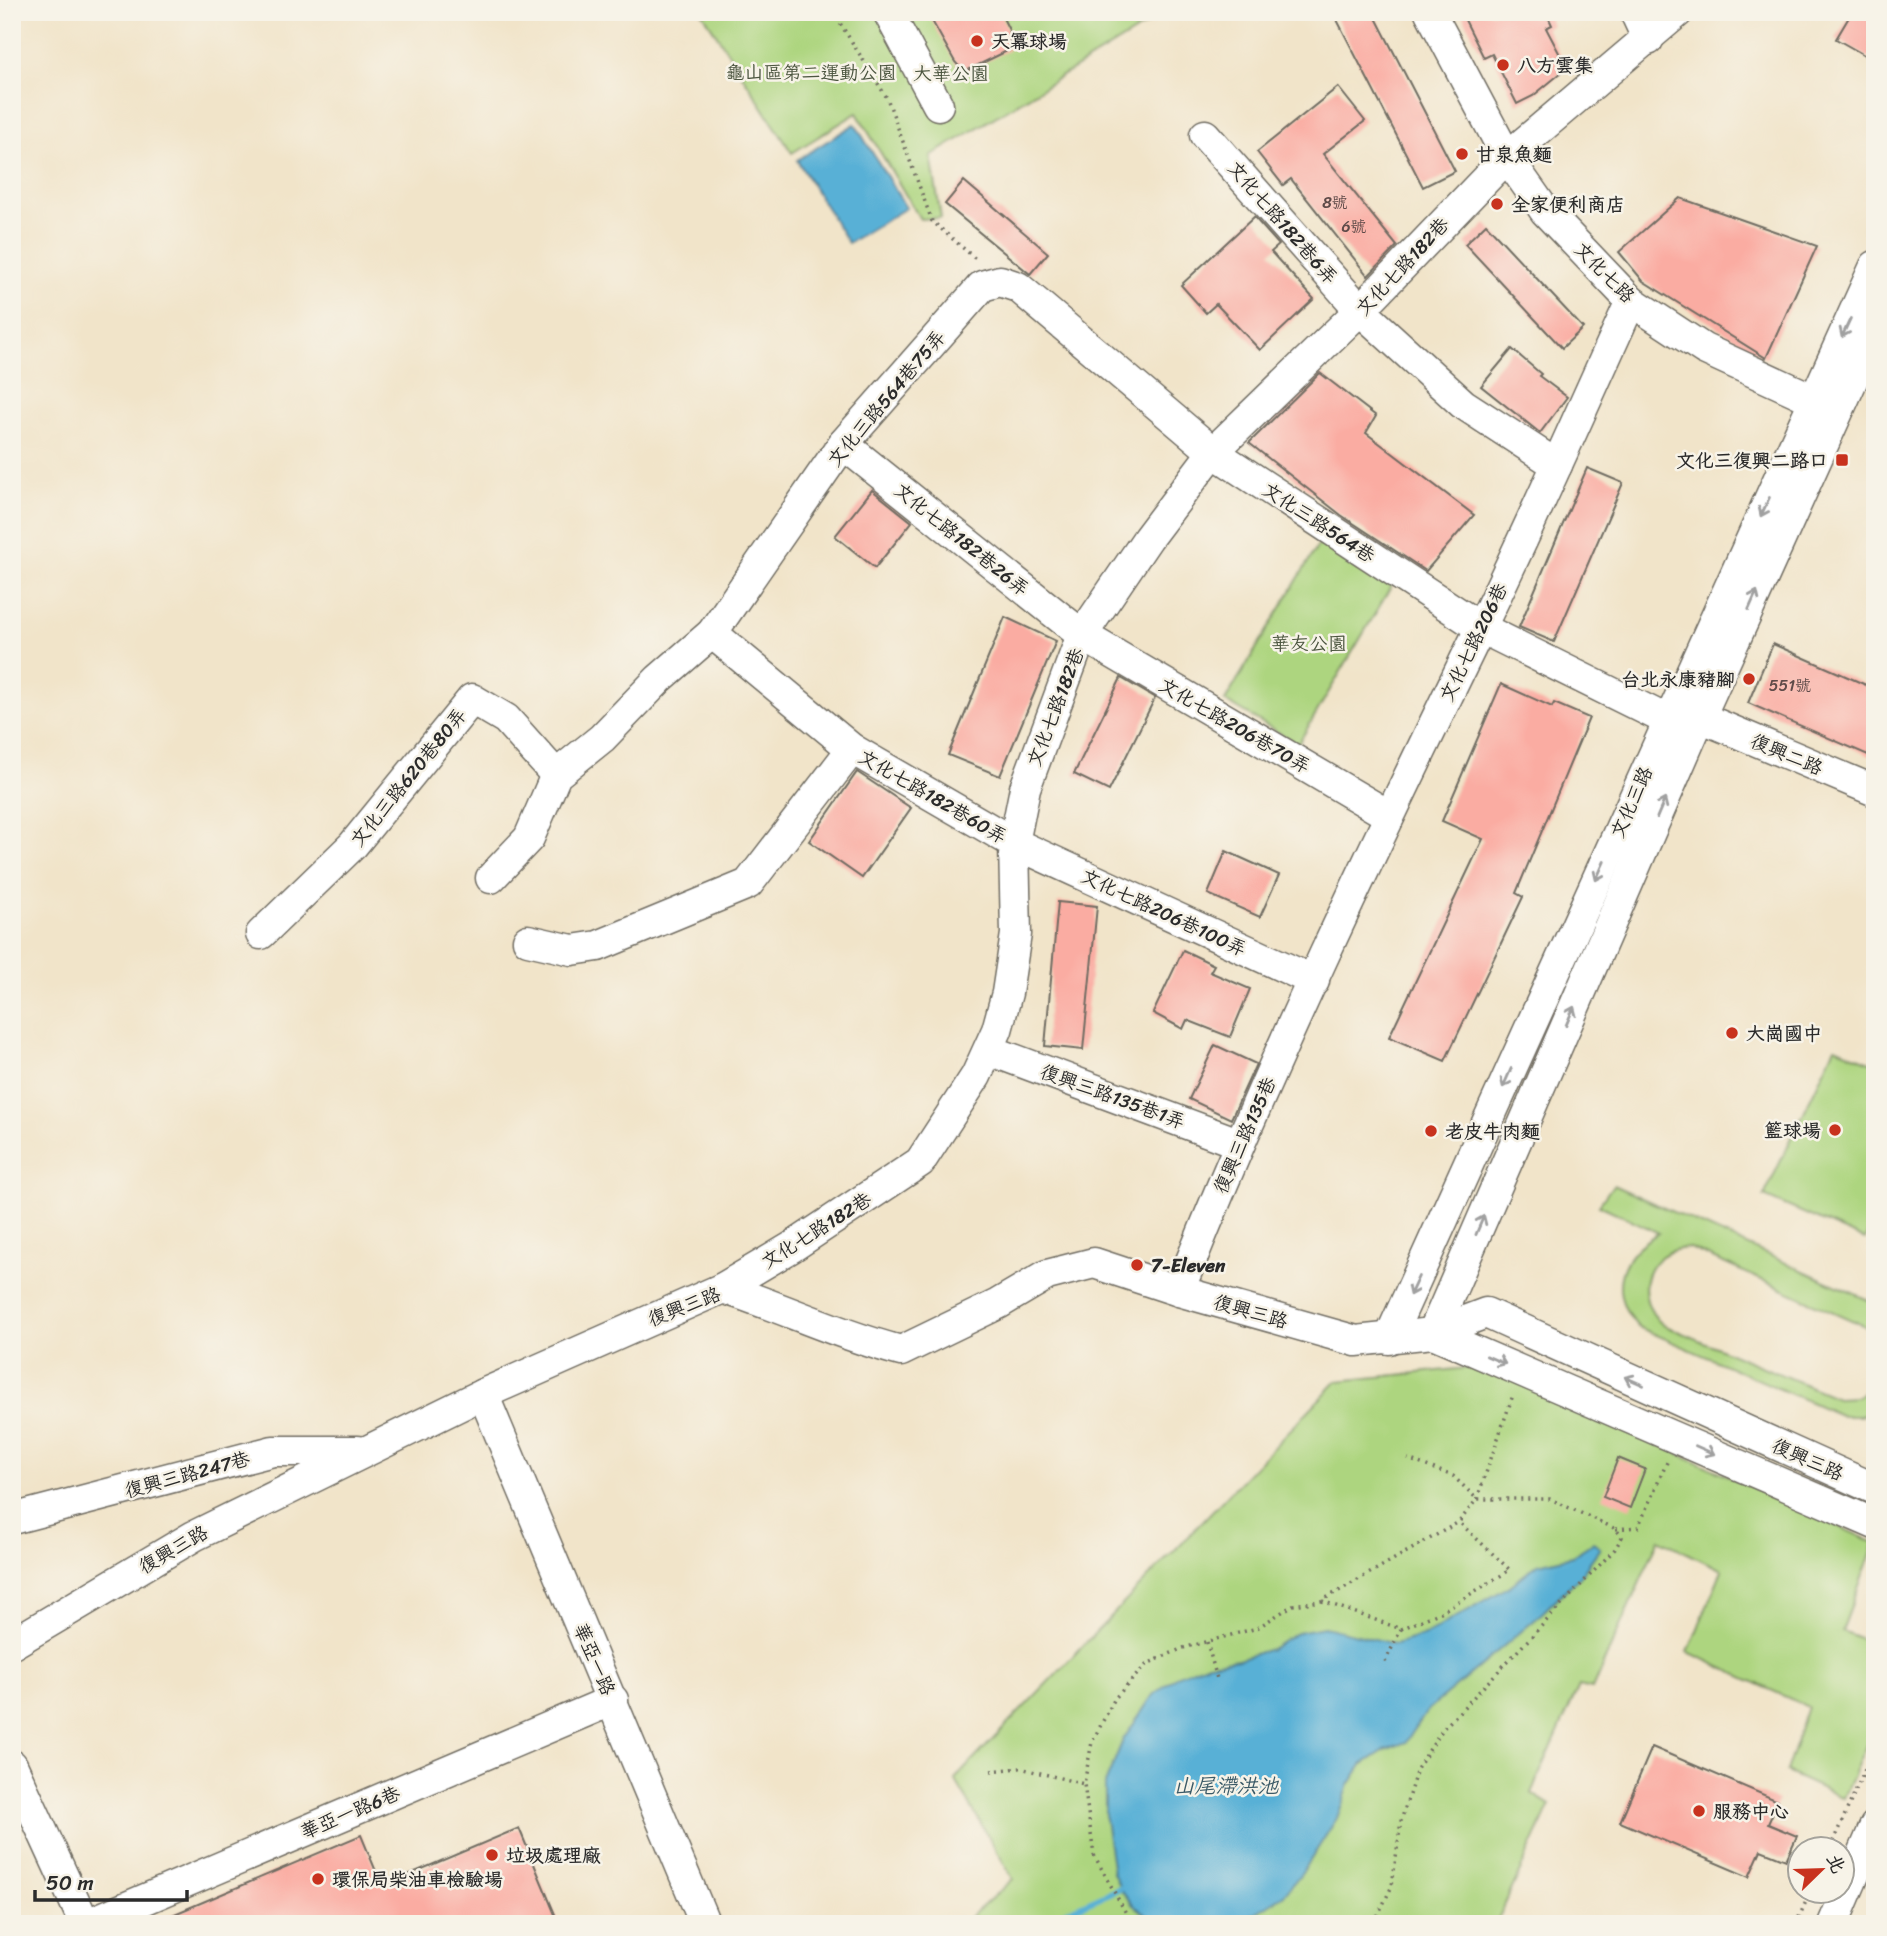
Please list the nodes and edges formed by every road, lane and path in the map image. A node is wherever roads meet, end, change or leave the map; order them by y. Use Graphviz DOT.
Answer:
graph roads {
  1 [pos="833,12"];
  2 [pos="888,12"];
  3 [pos="1430,12"];
  4 [pos="1635,12"];
  5 [pos="1678,12"];
  6 [pos="1648,40"];
  7 [pos="938,105"];
  8 [pos="1205,135"];
  9 [pos="1507,157"];
  10 [pos="1875,266"];
  11 [pos="1000,281"];
  12 [pos="1631,301"];
  13 [pos="1360,310"];
  14 [pos="1875,330"];
  15 [pos="1826,406"];
  16 [pos="843,444"];
  17 [pos="1213,452"];
  18 [pos="1557,465"];
  19 [pos="1481,628"];
  20 [pos="712,633"];
  21 [pos="1082,635"];
  22 [pos="1700,717"];
  23 [pos="1667,720"];
  24 [pos="852,749"];
  25 [pos="556,775"];
  26 [pos="1875,791"];
  27 [pos="1388,815"];
  28 [pos="1014,842"];
  29 [pos="491,878"];
  30 [pos="261,934"];
  31 [pos="528,940"];
  32 [pos="1314,981"];
  33 [pos="989,1050"];
  34 [pos="1238,1143"];
  35 [pos="723,1288"];
  36 [pos="1179,1291"];
  37 [pos="1433,1333"];
  38 [pos="1389,1339"];
  39 [pos="1522,1371"];
  40 [pos="483,1394"];
  41 [pos="1678,1438"];
  42 [pos="365,1451"];
  43 [pos="1408,1459"];
  44 [pos="1875,1489"];
  45 [pos="1477,1499"];
  46 [pos="12,1519"];
  47 [pos="1460,1522"];
  48 [pos="1875,1524"];
  49 [pos="1616,1529"];
  50 [pos="1321,1601"];
  51 [pos="1401,1629"];
  52 [pos="1207,1642"];
  53 [pos="12,1644"];
  54 [pos="1385,1662"];
  55 [pos="1217,1679"];
  56 [pos="613,1700"];
  57 [pos="1875,1746"];
  58 [pos="12,1765"];
  59 [pos="990,1771"];
  60 [pos="1084,1784"];
  61 [pos="1875,1826"];
  62 [pos="1837,1834"];
  63 [pos="1805,1904"];
  64 [pos="86,1924"];
  65 [pos="705,1924"];
  66 [pos="1132,1924"];
  67 [pos="1366,1924"];
  68 [pos="1796,1924"];
  69 [pos="1833,1924"];
  1 -- 11 [label="path"];
  2 -- 7 [label="street"];
  3 -- 9 [label="street, 文化七路"];
  4 -- 6 [label="street"];
  5 -- 6 [label="street, 文化七路182巷"];
  6 -- 9 [label="street, 文化七路182巷"];
  8 -- 13 [label="street, 文化七路182巷6弄"];
  9 -- 12 [label="street, 文化七路"];
  9 -- 13 [label="street, 文化七路182巷"];
  10 -- 15 [label="street, 文化三路, one-way"];
  11 -- 16 [label="street, 文化三路564巷75弄"];
  11 -- 17 [label="street, 文化三路564巷"];
  12 -- 15 [label="street, 文化七路"];
  12 -- 18 [label="street, 文化七路206巷"];
  13 -- 17 [label="street, 文化七路182巷"];
  13 -- 18 [label="street, 文化七路182巷6弄"];
  14 -- 15 [label="street, 文化三路"];
  22 -- 15 [label="street, 文化三路, one-way"];
  15 -- 23 [label="street, 文化三路, one-way"];
  16 -- 20 [label="street, 文化三路564巷75弄"];
  16 -- 21 [label="street, 文化七路182巷26弄"];
  17 -- 19 [label="street, 文化三路564巷"];
  17 -- 21 [label="street, 文化七路182巷"];
  18 -- 19 [label="street, 文化七路206巷"];
  19 -- 23 [label="street, 文化三路564巷"];
  19 -- 27 [label="street, 文化七路206巷"];
  20 -- 24 [label="street"];
  20 -- 25 [label="street"];
  21 -- 27 [label="street, 文化七路206巷70弄"];
  21 -- 28 [label="street, 文化七路182巷"];
  22 -- 23 [label="street"];
  22 -- 26 [label="street, 復興二路"];
  37 -- 22 [label="street, 文化三路, one-way"];
  23 -- 38 [label="street, 文化三路, one-way"];
  24 -- 28 [label="street, 文化七路182巷60弄"];
  24 -- 31 [label="street"];
  25 -- 29 [label="street"];
  25 -- 30 [label="street, 文化三路620巷80弄"];
  27 -- 32 [label="street, 文化七路206巷"];
  28 -- 32 [label="street, 文化七路206巷100弄"];
  28 -- 33 [label="street, 文化七路182巷"];
  32 -- 34 [label="street, 復興三路135巷"];
  33 -- 34 [label="street, 復興三路135巷1弄"];
  33 -- 35 [label="street, 文化七路182巷"];
  34 -- 36 [label="street, 復興三路135巷"];
  35 -- 36 [label="street, 復興三路"];
  35 -- 40 [label="street, 復興三路"];
  36 -- 38 [label="street, 復興三路"];
  37 -- 38 [label="street, 復興三路"];
  37 -- 39 [label="street, 復興三路, one-way"];
  44 -- 37 [label="street, 復興三路, one-way"];
  39 -- 41 [label="street, 復興三路"];
  39 -- 45 [label="path"];
  40 -- 42 [label="street, 復興三路"];
  40 -- 56 [label="street, 華亞一路"];
  41 -- 48 [label="street, 復興三路, one-way"];
  41 -- 49 [label="path"];
  42 -- 46 [label="street, 復興三路247巷"];
  42 -- 53 [label="street, 復興三路"];
  43 -- 45 [label="path"];
  45 -- 47 [label="path"];
  45 -- 49 [label="path"];
  47 -- 50 [label="path"];
  47 -- 51 [label="path"];
  49 -- 67 [label="path"];
  50 -- 51 [label="path"];
  50 -- 52 [label="path"];
  51 -- 54 [label="path"];
  52 -- 55 [label="path"];
  52 -- 60 [label="path"];
  56 -- 64 [label="street, 華亞一路6巷"];
  56 -- 65 [label="street, 華亞一路"];
  57 -- 62 [label="path"];
  58 -- 64 [label="street"];
  59 -- 60 [label="path"];
  60 -- 66 [label="path"];
  61 -- 69 [label="street"];
  63 -- 68 [label="path"];
}
